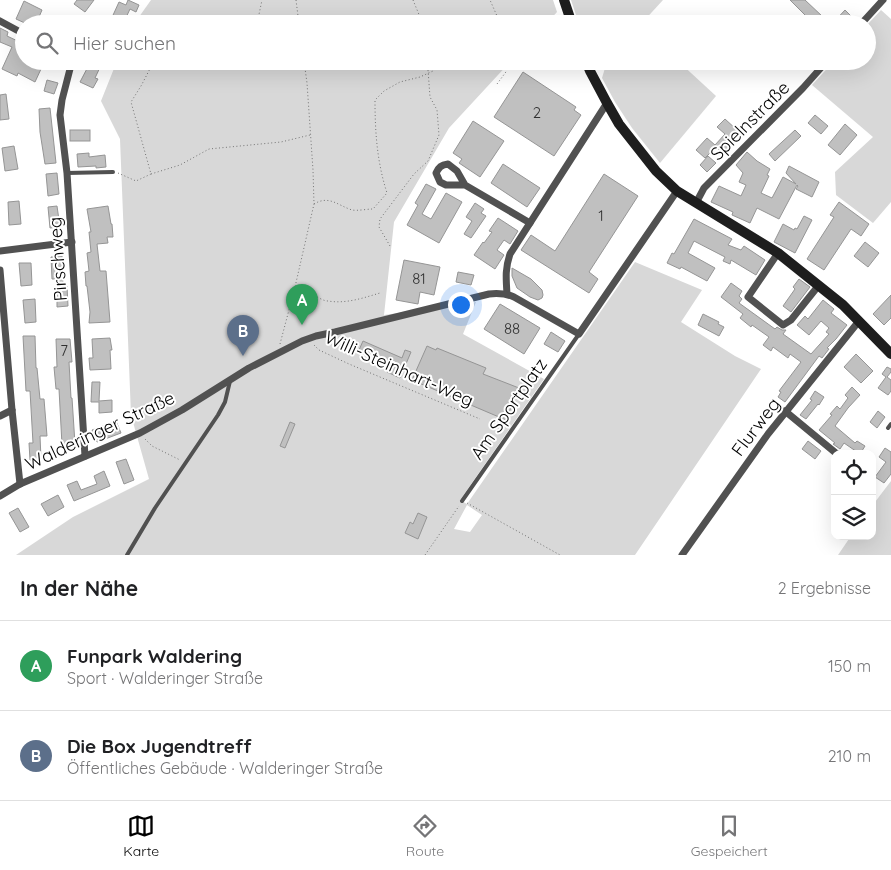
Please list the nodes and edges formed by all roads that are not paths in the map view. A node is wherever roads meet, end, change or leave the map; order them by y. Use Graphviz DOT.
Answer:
graph roads {
  1 [pos="564,0"];
  2 [pos="883,0"];
  3 [pos="569,15"];
  4 [pos="869,15"];
  5 [pos="0,22"];
  6 [pos="15,30"];
  7 [pos="70,70"];
  8 [pos="590,70"];
  9 [pos="819,70"];
  10 [pos="607,103"];
  11 [pos="112,172"];
  12 [pos="67,173"];
  13 [pos="466,185"];
  14 [pos="677,191"];
  15 [pos="696,204"];
  16 [pos="530,223"];
  17 [pos="72,242"];
  18 [pos="0,251"];
  19 [pos="778,253"];
  20 [pos="0,270"];
  21 [pos="819,285"];
  22 [pos="508,294"];
  23 [pos="859,320"];
  24 [pos="2,332"];
  25 [pos="579,334"];
  26 [pos="891,354"];
  27 [pos="230,381"];
  28 [pos="12,410"];
  29 [pos="785,411"];
  30 [pos="0,416"];
  31 [pos="891,424"];
  32 [pos="888,428"];
  33 [pos="832,450"];
  34 [pos="85,456"];
  35 [pos="20,484"];
  36 [pos="0,496"];
  37 [pos="462,501"];
  38 [pos="127,555"];
  39 [pos="682,555"];
  1 -- 3 [label="main road"];
  2 -- 4 [label="street"];
  5 -- 6 [label="street"];
  7 -- 12 [label="street, Pirschweg"];
  8 -- 10 [label="main road"];
  9 -- 15 [label="street, Spielnstraße"];
  10 -- 14 [label="main road"];
  10 -- 16 [label="street"];
  11 -- 12 [label="lane"];
  12 -- 17 [label="street, Pirschweg"];
  13 -- 16 [label="street"];
  14 -- 15 [label="main road"];
  14 -- 25 [label="street"];
  15 -- 19 [label="main road"];
  16 -- 22 [label="street"];
  17 -- 18 [label="street"];
  17 -- 34 [label="street, Pirschweg"];
  19 -- 21 [label="main road"];
  19 -- 21 [label="street"];
  20 -- 24 [label="street"];
  21 -- 23 [label="main road"];
  22 -- 25 [label="street"];
  22 -- 27 [label="street, Walderinger Straße"];
  23 -- 26 [label="main road"];
  23 -- 29 [label="street, Flurweg"];
  24 -- 28 [label="street"];
  25 -- 37 [label="lane, Am Sportplatz"];
  27 -- 34 [label="street, Walderinger Straße"];
  27 -- 38 [label="lane"];
  28 -- 30 [label="street"];
  28 -- 35 [label="street"];
  29 -- 33 [label="street"];
  29 -- 39 [label="street, Flurweg"];
  31 -- 32 [label="lane"];
  34 -- 35 [label="street, Walderinger Straße"];
  35 -- 36 [label="street, Walderinger Straße"];
}
